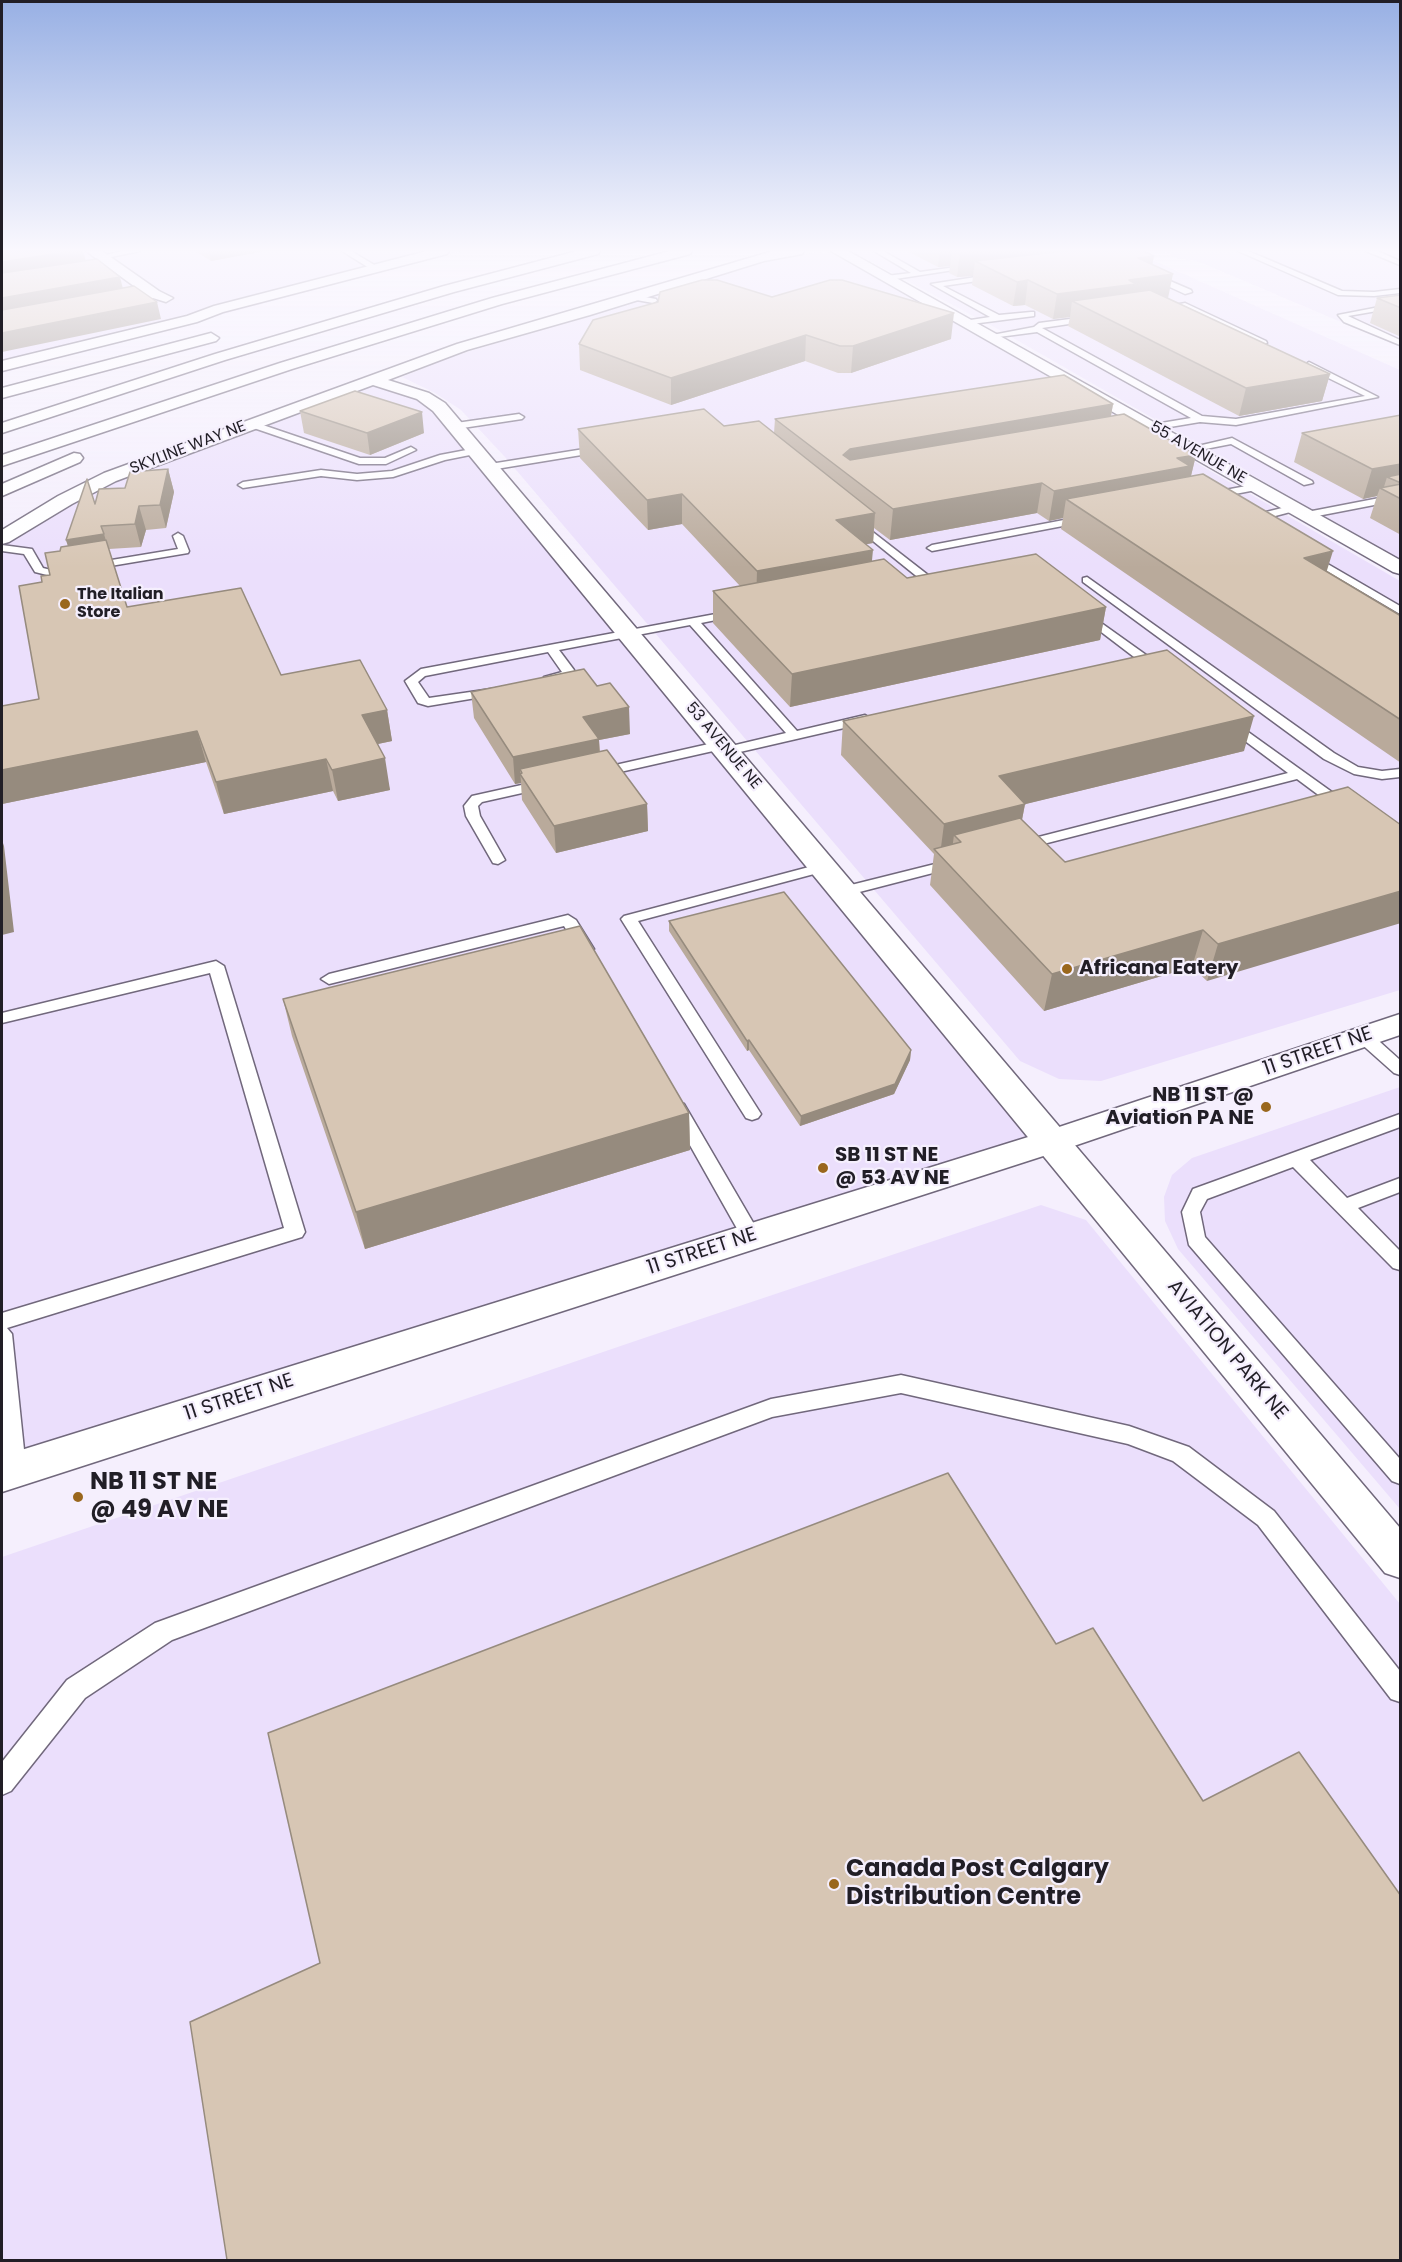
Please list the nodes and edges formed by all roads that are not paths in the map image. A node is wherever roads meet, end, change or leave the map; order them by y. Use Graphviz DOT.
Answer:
graph roads {
  1 [pos="40,357"];
  2 [pos="144,357"];
  3 [pos="160,357"];
  4 [pos="222,357"];
  5 [pos="317,357"];
  6 [pos="349,357"];
  7 [pos="434,357"];
  8 [pos="1028,357"];
  9 [pos="1088,357"];
  10 [pos="1301,361"];
  11 [pos="2,366"];
  12 [pos="373,380"];
  13 [pos="1071,381"];
  14 [pos="1048,385"];
  15 [pos="2,393"];
  16 [pos="2,407"];
  17 [pos="519,417"];
  18 [pos="1200,419"];
  19 [pos="251,424"];
  20 [pos="456,426"];
  21 [pos="2,428"];
  22 [pos="1154,428"];
  23 [pos="1134,434"];
  24 [pos="132,435"];
  25 [pos="615,447"];
  26 [pos="1190,449"];
  27 [pos="411,450"];
  28 [pos="90,451"];
  29 [pos="484,459"];
  30 [pos="2,461"];
  31 [pos="1308,483"];
  32 [pos="243,485"];
  33 [pos="1257,487"];
  34 [pos="2,491"];
  35 [pos="1401,497"];
  36 [pos="1199,498"];
  37 [pos="1301,512"];
  38 [pos="851,518"];
  39 [pos="1095,518"];
  40 [pos="1263,529"];
  41 [pos="178,536"];
  42 [pos="2,538"];
  43 [pos="1292,547"];
  44 [pos="2,548"];
  45 [pos="932,548"];
  46 [pos="1401,568"];
  47 [pos="924,578"];
  48 [pos="1087,580"];
  49 [pos="1069,603"];
  50 [pos="751,610"];
  51 [pos="1401,611"];
  52 [pos="693,621"];
  53 [pos="629,634"];
  54 [pos="551,648"];
  55 [pos="1169,678"];
  56 [pos="538,682"];
  57 [pos="505,689"];
  58 [pos="1215,712"];
  59 [pos="875,717"];
  60 [pos="795,736"];
  61 [pos="724,748"];
  62 [pos="1401,773"];
  63 [pos="1299,774"];
  64 [pos="582,776"];
  65 [pos="558,781"];
  66 [pos="1354,815"];
  67 [pos="1011,848"];
  68 [pos="498,860"];
  69 [pos="965,860"];
  70 [pos="824,867"];
  71 [pos="844,891"];
  72 [pos="592,960"];
  73 [pos="329,979"];
  74 [pos="2,1018"];
  75 [pos="1401,1024"];
  76 [pos="1364,1036"];
  77 [pos="1401,1069"];
  78 [pos="669,1093"];
  79 [pos="752,1114"];
  80 [pos="1401,1120"];
  81 [pos="1053,1141"];
  82 [pos="1297,1159"];
  83 [pos="1401,1185"];
  84 [pos="1344,1206"];
  85 [pos="751,1236"];
  86 [pos="1401,1263"];
  87 [pos="2,1321"];
  88 [pos="2,1334"];
  89 [pos="8,1472"];
  90 [pos="1401,1474"];
  91 [pos="1401,1559"];
  92 [pos="1401,1690"];
  93 [pos="2,1782"];
  1 -- 11 [label="main road"];
  2 -- 15 [label="main road"];
  3 -- 16 [label="main road"];
  4 -- 21 [label="main road"];
  5 -- 30 [label="main road"];
  6 -- 24 [label="main road"];
  7 -- 12 [label="main road, SKYLINE WAY NE"];
  8 -- 13 [label="main road, 55 AVENUE NE"];
  9 -- 18 [label="lane"];
  10 -- 18 [label="lane"];
  12 -- 19 [label="main road, SKYLINE WAY NE"];
  12 -- 20 [label="main road, 53 AVENUE NE"];
  13 -- 14 [label="lane"];
  13 -- 22 [label="main road, 55 AVENUE NE"];
  17 -- 20 [label="lane"];
  18 -- 22 [label="lane"];
  19 -- 27 [label="lane"];
  19 -- 42 [label="main road, SKYLINE WAY NE"];
  20 -- 29 [label="main road, 53 AVENUE NE"];
  22 -- 23 [label="lane"];
  22 -- 26 [label="main road, 55 AVENUE NE"];
  25 -- 29 [label="lane"];
  26 -- 31 [label="lane"];
  26 -- 33 [label="main road, 55 AVENUE NE"];
  28 -- 34 [label="main road"];
  29 -- 32 [label="lane"];
  29 -- 53 [label="main road, 53 AVENUE NE"];
  33 -- 36 [label="lane"];
  33 -- 37 [label="main road, 55 AVENUE NE"];
  35 -- 37 [label="lane"];
  37 -- 40 [label="lane"];
  37 -- 46 [label="main road, 55 AVENUE NE"];
  38 -- 47 [label="lane"];
  39 -- 45 [label="lane"];
  41 -- 44 [label="lane"];
  43 -- 51 [label="lane"];
  48 -- 62 [label="lane"];
  49 -- 55 [label="lane"];
  50 -- 52 [label="lane"];
  52 -- 53 [label="lane"];
  52 -- 60 [label="lane"];
  53 -- 54 [label="lane"];
  53 -- 61 [label="main road, 53 AVENUE NE"];
  54 -- 56 [label="lane"];
  54 -- 57 [label="lane"];
  58 -- 63 [label="lane"];
  59 -- 60 [label="lane"];
  60 -- 61 [label="lane"];
  61 -- 64 [label="lane"];
  61 -- 70 [label="main road, 53 AVENUE NE"];
  63 -- 66 [label="lane"];
  63 -- 67 [label="lane"];
  65 -- 68 [label="lane"];
  69 -- 71 [label="lane"];
  70 -- 71 [label="main road, 53 AVENUE NE"];
  70 -- 79 [label="lane"];
  71 -- 81 [label="main road, 53 AVENUE NE"];
  72 -- 73 [label="lane"];
  74 -- 87 [label="lane"];
  75 -- 76 [label="main road, 11 STREET NE"];
  76 -- 77 [label="lane"];
  76 -- 81 [label="main road, 11 STREET NE"];
  78 -- 85 [label="lane"];
  80 -- 82 [label="lane"];
  81 -- 85 [label="main road, 11 STREET NE"];
  81 -- 91 [label="main road, AVIATION PARK NE"];
  82 -- 84 [label="lane"];
  82 -- 90 [label="lane"];
  83 -- 84 [label="lane"];
  84 -- 86 [label="lane"];
  85 -- 89 [label="main road, 11 STREET NE"];
  88 -- 89 [label="lane"];
  92 -- 93 [label="lane"];
}
